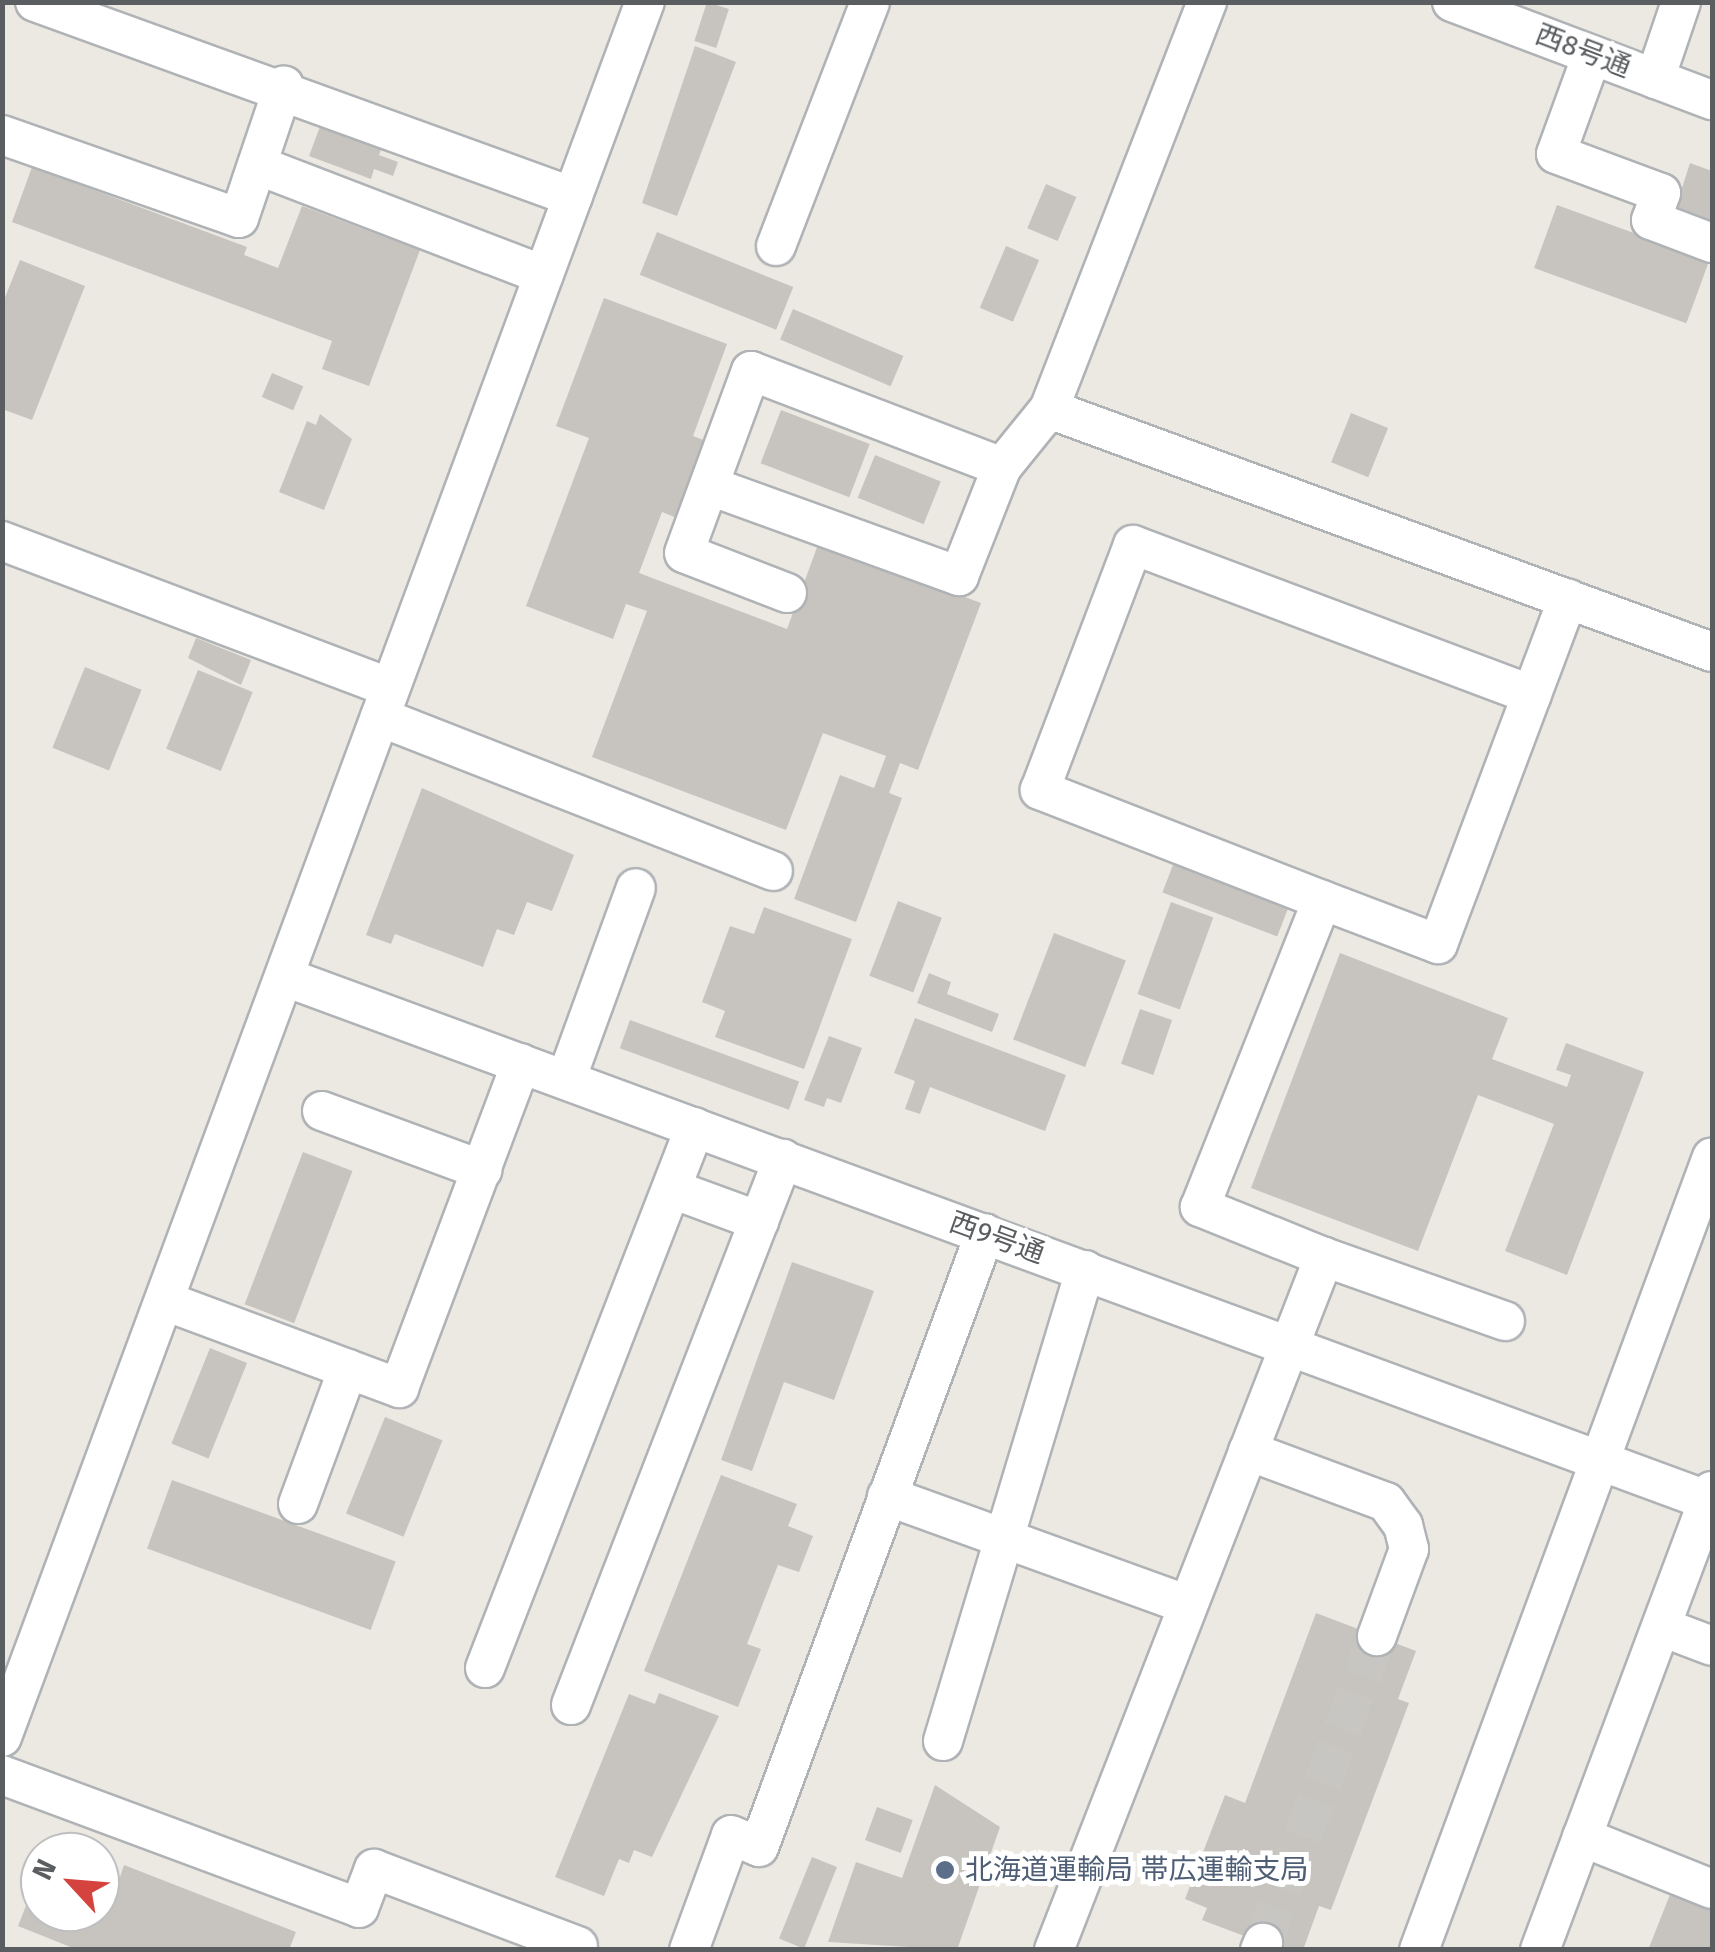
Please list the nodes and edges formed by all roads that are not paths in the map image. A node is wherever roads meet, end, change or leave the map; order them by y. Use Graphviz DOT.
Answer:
graph roads {
  1 [pos="35,2"];
  2 [pos="645,2"];
  3 [pos="870,2"];
  4 [pos="1207,2"];
  5 [pos="1452,2"];
  6 [pos="1681,2"];
  7 [pos="1592,55"];
  8 [pos="1655,79"];
  9 [pos="284,86"];
  10 [pos="1712,100"];
  11 [pos="2,136"];
  12 [pos="257,165"];
  13 [pos="573,197"];
  14 [pos="1712,243"];
  15 [pos="776,246"];
  16 [pos="544,274"];
  17 [pos="1050,408"];
  18 [pos="1002,467"];
  19 [pos="710,486"];
  20 [pos="2,541"];
  21 [pos="787,593"];
  22 [pos="1568,599"];
  23 [pos="1712,652"];
  24 [pos="1532,695"];
  25 [pos="385,702"];
  26 [pos="773,870"];
  27 [pos="636,888"];
  28 [pos="1322,900"];
  29 [pos="285,977"];
  30 [pos="522,1064"];
  31 [pos="566,1080"];
  32 [pos="322,1112"];
  33 [pos="695,1127"];
  34 [pos="1712,1157"];
  35 [pos="782,1159"];
  36 [pos="482,1170"];
  37 [pos="672,1188"];
  38 [pos="759,1221"];
  39 [pos="984,1233"];
  40 [pos="1324,1257"];
  41 [pos="1085,1270"];
  42 [pos="164,1301"];
  43 [pos="1505,1321"];
  44 [pos="1290,1345"];
  45 [pos="348,1369"];
  46 [pos="1248,1451"];
  47 [pos="1601,1459"];
  48 [pos="887,1496"];
  49 [pos="1711,1496"];
  50 [pos="298,1504"];
  51 [pos="1008,1540"];
  52 [pos="1188,1605"];
  53 [pos="1662,1627"];
  54 [pos="1377,1636"];
  55 [pos="1712,1646"];
  56 [pos="485,1668"];
  57 [pos="571,1706"];
  58 [pos="2,1736"];
  59 [pos="943,1740"];
  60 [pos="2,1775"];
  61 [pos="1582,1838"];
  62 [pos="1712,1889"];
  63 [pos="581,1948"];
  64 [pos="690,1950"];
  65 [pos="1054,1950"];
  66 [pos="1419,1950"];
  67 [pos="1540,1950"];
  1 -- 9 [label="street"];
  2 -- 13 [label="street"];
  3 -- 15 [label="street"];
  4 -- 17 [label="street"];
  5 -- 7 [label="street, 西8号通"];
  6 -- 8 [label="street"];
  7 -- 8 [label="street, 西8号通"];
  7 -- 14 [label="street"];
  8 -- 10 [label="street, 西8号通"];
  9 -- 12 [label="street"];
  9 -- 13 [label="street"];
  11 -- 12 [label="street"];
  12 -- 16 [label="street"];
  13 -- 16 [label="street"];
  16 -- 25 [label="street"];
  17 -- 18 [label="street"];
  17 -- 22 [label="street"];
  18 -- 19 [label="street"];
  18 -- 19 [label="street"];
  19 -- 21 [label="street"];
  20 -- 25 [label="street"];
  22 -- 23 [label="street"];
  22 -- 24 [label="street"];
  24 -- 28 [label="street"];
  24 -- 28 [label="street"];
  25 -- 26 [label="street"];
  25 -- 29 [label="street"];
  27 -- 31 [label="street"];
  28 -- 40 [label="street"];
  29 -- 30 [label="street, 西9号通"];
  29 -- 42 [label="street"];
  30 -- 31 [label="street, 西9号通"];
  30 -- 36 [label="street"];
  31 -- 33 [label="street, 西9号通"];
  32 -- 36 [label="street"];
  33 -- 35 [label="street, 西9号通"];
  33 -- 37 [label="street"];
  34 -- 47 [label="street"];
  35 -- 38 [label="street"];
  35 -- 39 [label="street, 西9号通"];
  36 -- 45 [label="street"];
  37 -- 38 [label="street"];
  37 -- 56 [label="street"];
  38 -- 57 [label="street"];
  39 -- 41 [label="street, 西9号通"];
  39 -- 48 [label="street"];
  40 -- 43 [label="street"];
  40 -- 44 [label="street"];
  41 -- 44 [label="street, 西9号通"];
  41 -- 51 [label="street"];
  42 -- 45 [label="street"];
  42 -- 58 [label="street"];
  44 -- 46 [label="street"];
  44 -- 47 [label="street, 西9号通"];
  45 -- 50 [label="street"];
  46 -- 52 [label="street"];
  46 -- 54 [label="street"];
  47 -- 49 [label="street, 西9号通"];
  47 -- 66 [label="street"];
  48 -- 51 [label="street"];
  48 -- 64 [label="street"];
  49 -- 53 [label="street"];
  51 -- 52 [label="street"];
  51 -- 59 [label="street"];
  52 -- 65 [label="street"];
  53 -- 55 [label="street"];
  53 -- 61 [label="street"];
  60 -- 63 [label="street"];
  61 -- 62 [label="street"];
  61 -- 67 [label="street"];
}
